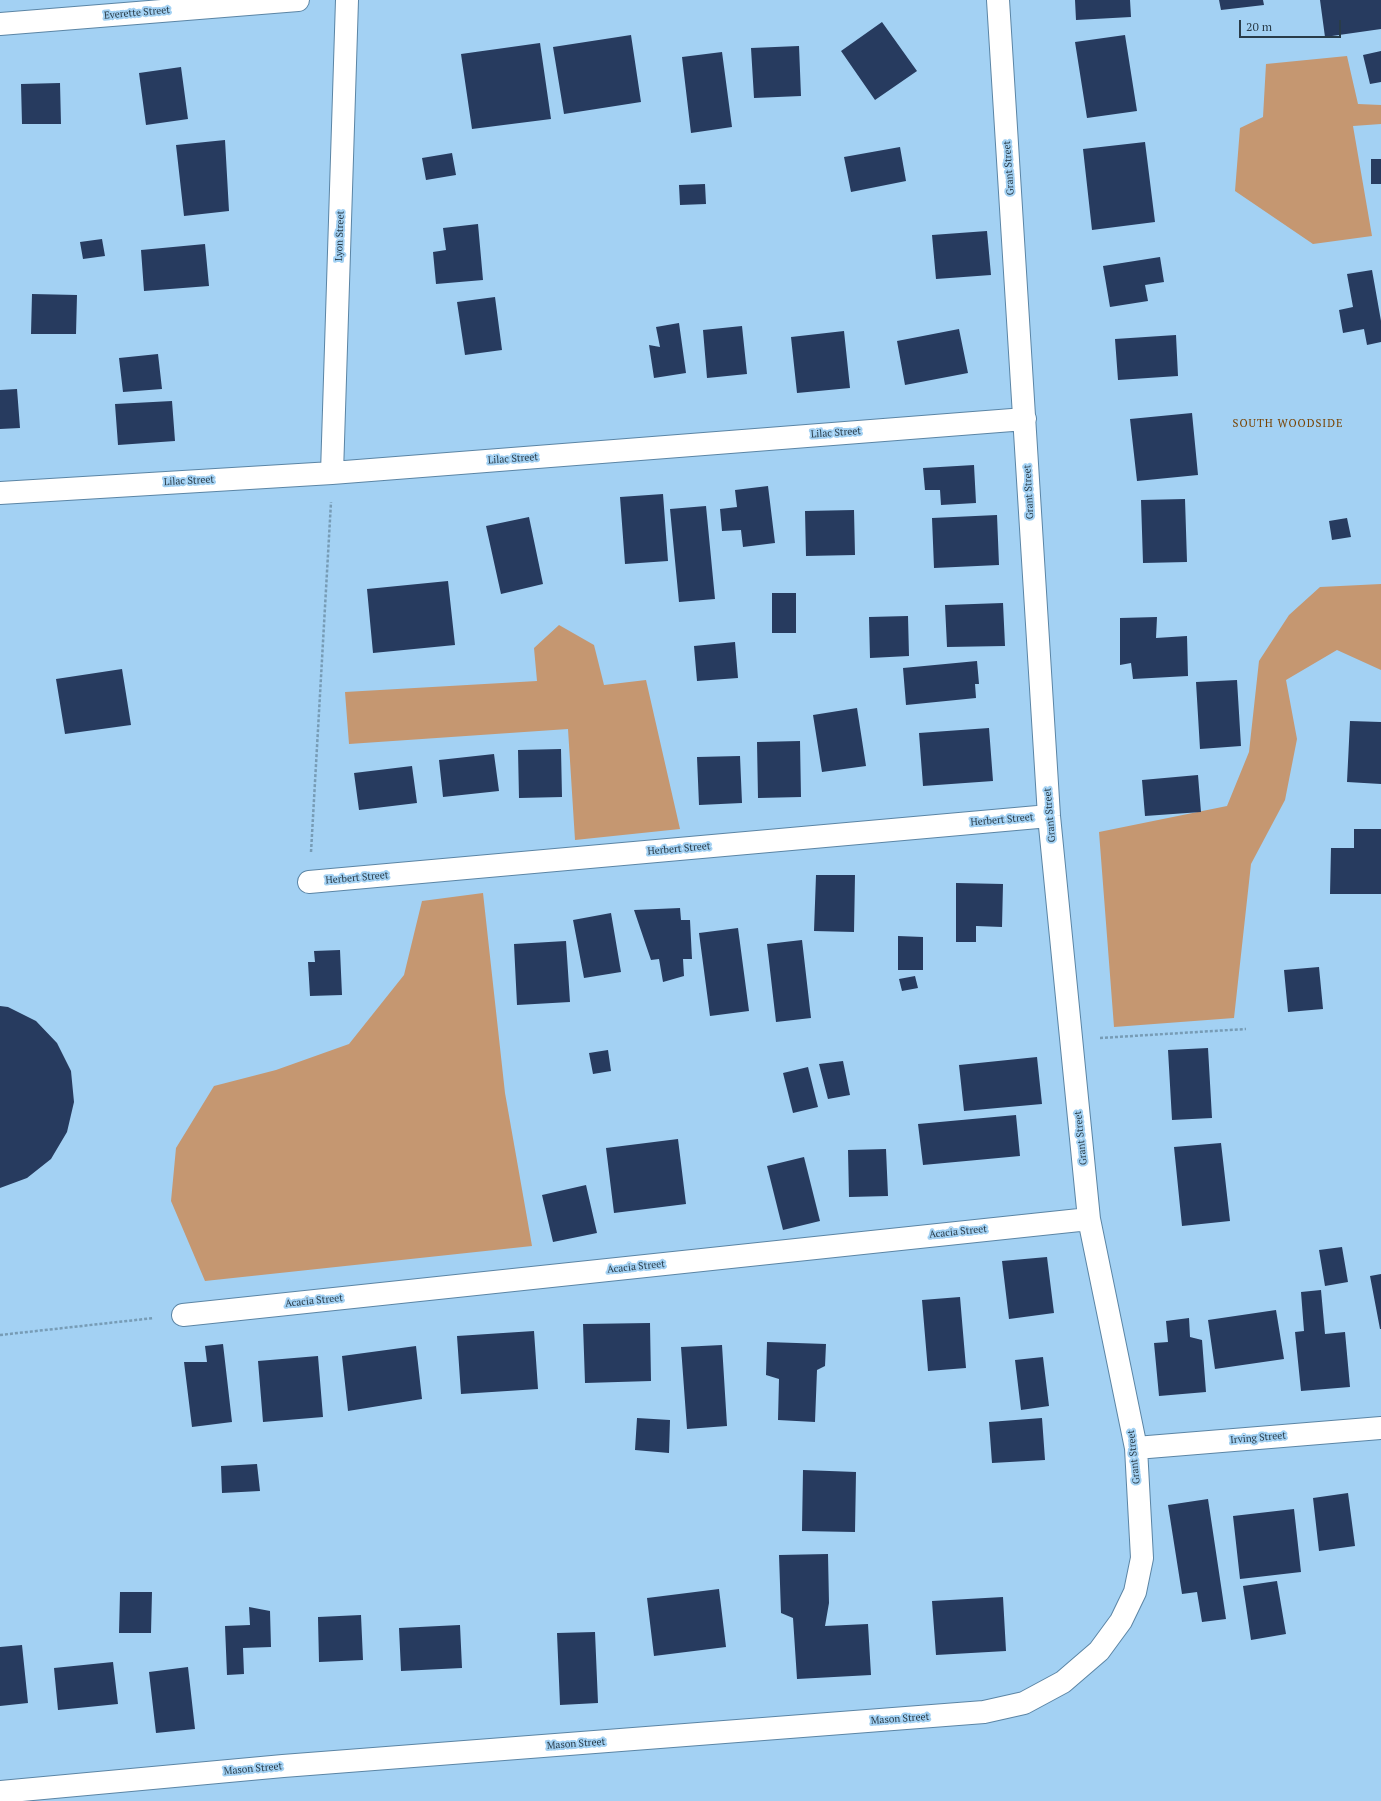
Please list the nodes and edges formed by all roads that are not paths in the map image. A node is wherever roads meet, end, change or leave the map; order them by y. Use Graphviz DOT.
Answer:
graph roads {
  1 [pos="298,0"];
  2 [pos="347,0"];
  3 [pos="998,0"];
  4 [pos="198,4"];
  5 [pos="0,24"];
  6 [pos="1025,419"];
  7 [pos="332,473"];
  8 [pos="0,493"];
  9 [pos="1049,816"];
  10 [pos="309,882"];
  11 [pos="1089,1218"];
  12 [pos="183,1315"];
  13 [pos="1381,1428"];
  14 [pos="1136,1448"];
  15 [pos="1121,1621"];
  16 [pos="0,1792"];
  1 -- 4 [label="street, Everette Street"];
  2 -- 7 [label="street, Lyon Street"];
  3 -- 6 [label="street, Grant Street"];
  4 -- 5 [label="street, Everette Street"];
  6 -- 7 [label="street, Lilac Street"];
  6 -- 9 [label="street, Grant Street"];
  7 -- 8 [label="street, Lilac Street"];
  9 -- 10 [label="street, Herbert Street"];
  9 -- 11 [label="street, Grant Street"];
  11 -- 12 [label="street, Acacia Street"];
  11 -- 14 [label="street, Grant Street"];
  13 -- 14 [label="street, Irving Street"];
  14 -- 15 [label="street, Grant Street"];
  15 -- 16 [label="street, Mason Street"];
}
